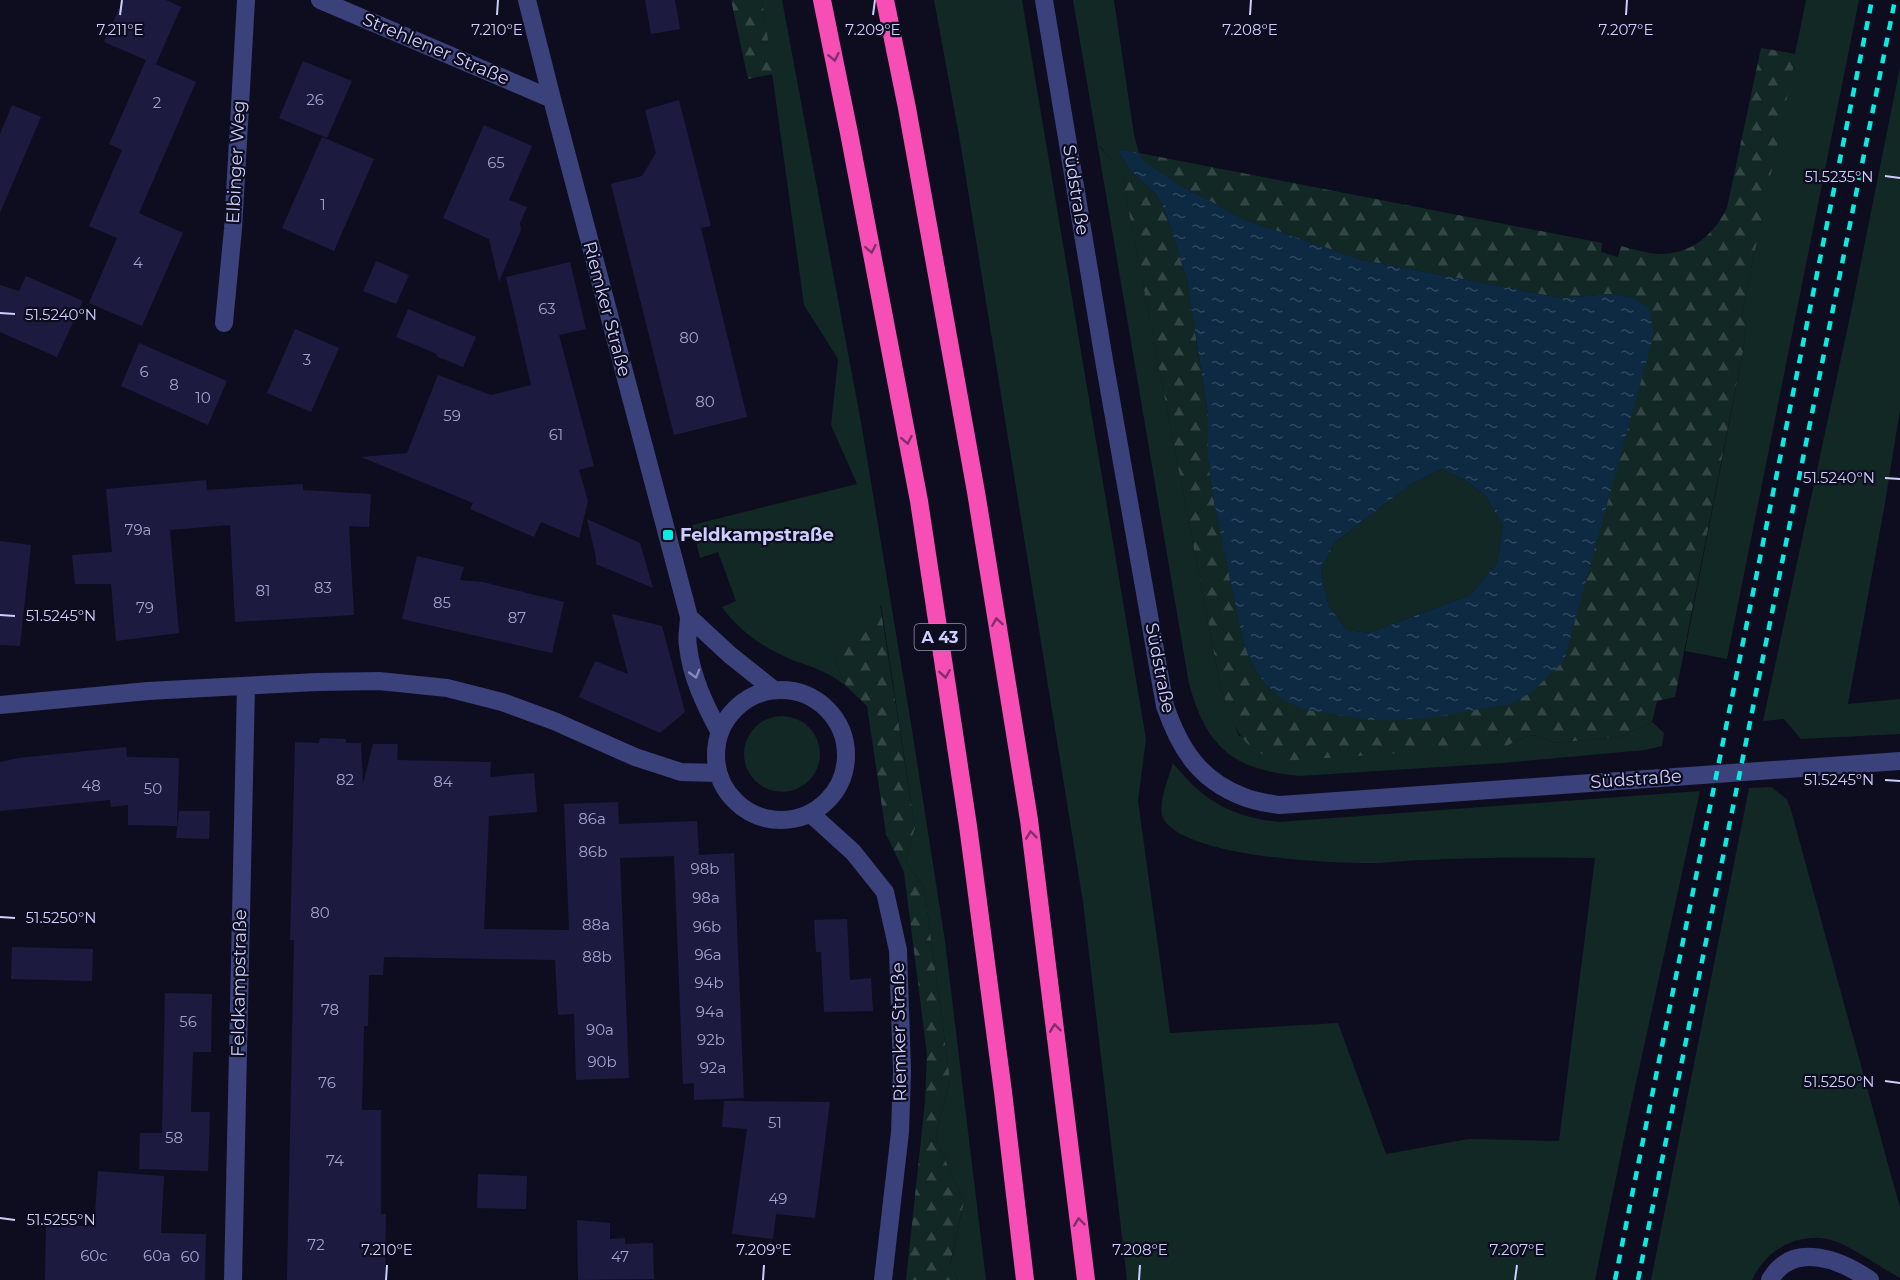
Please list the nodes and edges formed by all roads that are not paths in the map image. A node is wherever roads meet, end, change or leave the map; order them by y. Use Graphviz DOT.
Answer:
graph roads {
  1 [pos="246,0"];
  2 [pos="320,0"];
  3 [pos="527,0"];
  4 [pos="822,0"];
  5 [pos="885,0"];
  6 [pos="1044,0"];
  7 [pos="552,99"];
  8 [pos="224,323"];
  9 [pos="689,617"];
  10 [pos="246,686"];
  11 [pos="774,690"];
  12 [pos="0,705"];
  13 [pos="720,732"];
  14 [pos="1900,762"];
  15 [pos="718,773"];
  16 [pos="811,814"];
  17 [pos="233,1280"];
  18 [pos="883,1280"];
  19 [pos="1025,1280"];
  20 [pos="1086,1280"];
  21 [pos="1770,1280"];
  22 [pos="1870,1280"];
  1 -- 8 [label="street, Elbinger Weg"];
  2 -- 7 [label="street, Strehlener Straße"];
  3 -- 7 [label="street, Riemker Straße"];
  4 -- 19 [label="highway, A 43, one-way"];
  20 -- 5 [label="highway, one-way"];
  6 -- 14 [label="street, Südstraße"];
  7 -- 9 [label="street, Riemker Straße"];
  9 -- 11 [label="street"];
  9 -- 13 [label="street, Riemker Straße, one-way"];
  10 -- 12 [label="street"];
  10 -- 15 [label="street"];
  10 -- 17 [label="street, Feldkampstraße"];
  11 -- 13 [label="street"];
  11 -- 16 [label="street"];
  13 -- 15 [label="street"];
  15 -- 16 [label="street"];
  16 -- 18 [label="street, Riemker Straße"];
  21 -- 22 [label="street"];
}
